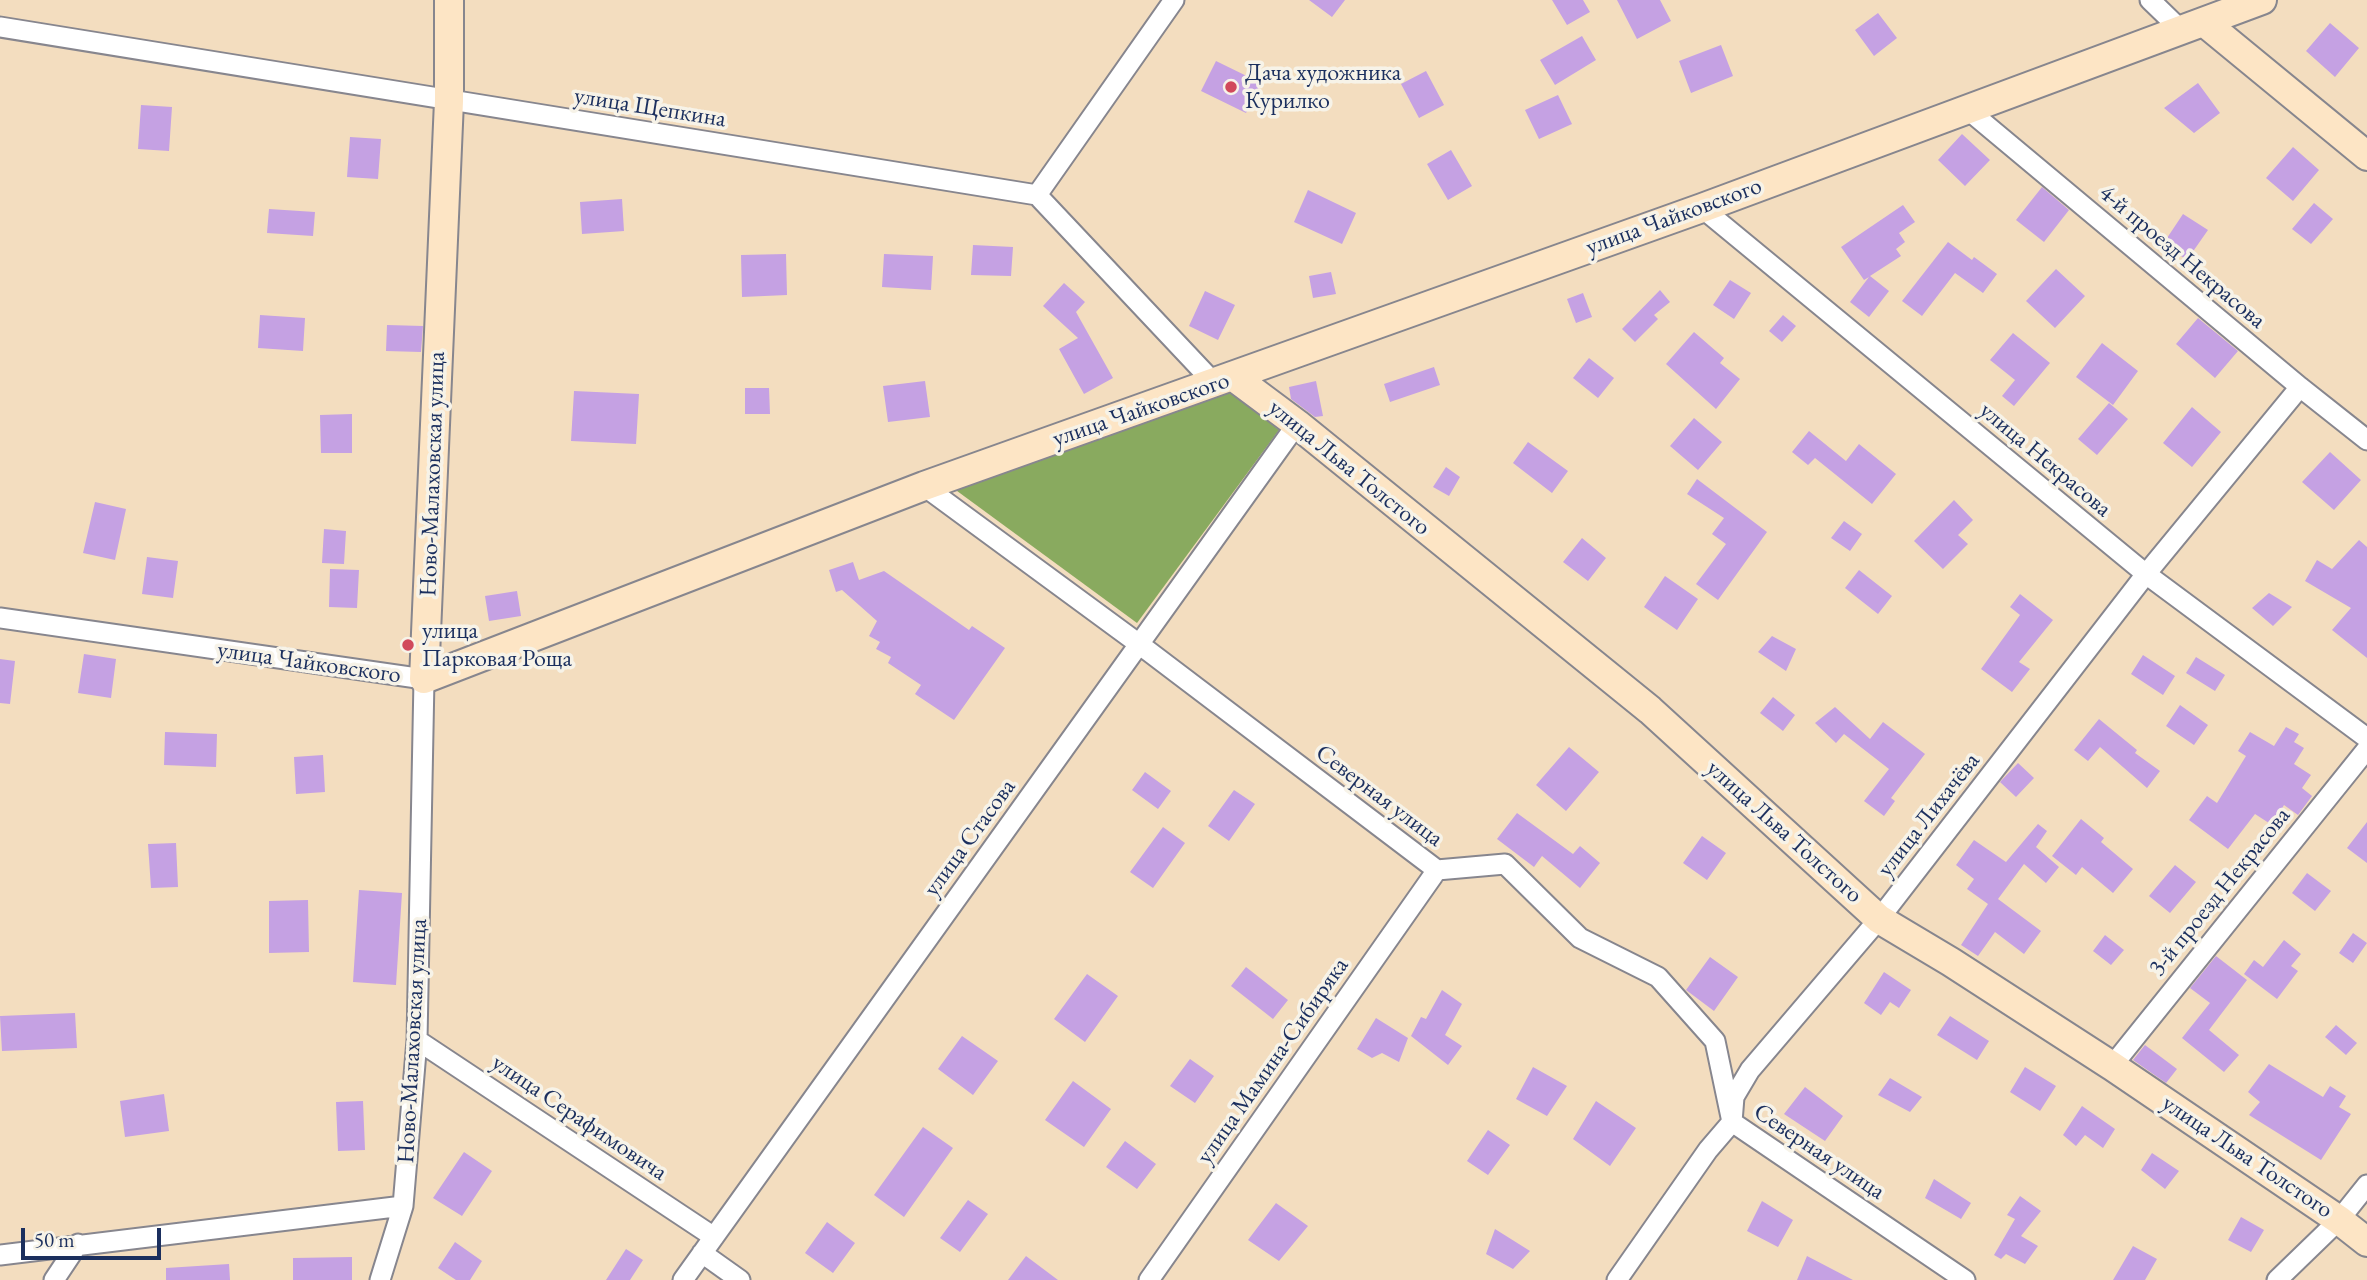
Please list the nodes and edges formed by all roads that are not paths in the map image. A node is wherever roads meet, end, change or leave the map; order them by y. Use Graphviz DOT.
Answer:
graph roads {
  1 [pos="449,0"];
  2 [pos="1174,0"];
  3 [pos="2150,0"];
  4 [pos="2262,0"];
  5 [pos="2193,26"];
  6 [pos="0,27"];
  7 [pos="449,101"];
  8 [pos="1967,108"];
  9 [pos="2367,156"];
  10 [pos="1037,195"];
  11 [pos="1702,208"];
  12 [pos="1225,380"];
  13 [pos="2300,387"];
  14 [pos="1297,424"];
  15 [pos="2367,440"];
  16 [pos="924,486"];
  17 [pos="2146,575"];
  18 [pos="0,618"];
  19 [pos="1139,644"];
  20 [pos="425,679"];
  21 [pos="2367,738"];
  22 [pos="2367,749"];
  23 [pos="1437,870"];
  24 [pos="1880,919"];
  25 [pos="417,1040"];
  26 [pos="2112,1066"];
  27 [pos="1732,1122"];
  28 [pos="2367,1185"];
  29 [pos="403,1206"];
  30 [pos="2339,1220"];
  31 [pos="2367,1242"];
  32 [pos="78,1244"];
  33 [pos="708,1245"];
  34 [pos="0,1255"];
  35 [pos="54,1280"];
  36 [pos="380,1280"];
  37 [pos="683,1280"];
  38 [pos="740,1280"];
  39 [pos="1149,1280"];
  40 [pos="1617,1280"];
  41 [pos="1965,1280"];
  42 [pos="2277,1280"];
  1 -- 7 [label="street, Ново-Малаховская улица"];
  2 -- 10 [label="street"];
  3 -- 5 [label="street"];
  4 -- 5 [label="street, улица Чайковского"];
  5 -- 8 [label="street, улица Чайковского"];
  5 -- 9 [label="street"];
  6 -- 7 [label="street, улица Щепкина"];
  7 -- 10 [label="street, улица Щепкина"];
  7 -- 20 [label="street, Ново-Малаховская улица"];
  8 -- 11 [label="street, улица Чайковского"];
  8 -- 13 [label="street, 4-й проезд Некрасова"];
  10 -- 12 [label="street"];
  11 -- 12 [label="street, улица Чайковского"];
  11 -- 17 [label="street, улица Некрасова"];
  12 -- 14 [label="street, улица Льва Толстого"];
  12 -- 16 [label="street, улица Чайковского"];
  13 -- 15 [label="street, 4-й проезд Некрасова"];
  13 -- 17 [label="street, улица Лихачёва"];
  14 -- 19 [label="street, улица Стасова"];
  14 -- 24 [label="street, улица Льва Толстого"];
  16 -- 19 [label="street, Северная улица"];
  16 -- 20 [label="street, улица Чайковского"];
  17 -- 21 [label="street, улица Некрасова"];
  17 -- 24 [label="street, улица Лихачёва"];
  18 -- 20 [label="street, улица Чайковского"];
  19 -- 23 [label="street, Северная улица"];
  19 -- 33 [label="street, улица Стасова"];
  20 -- 25 [label="street, Ново-Малаховская улица"];
  22 -- 26 [label="street, 3-й проезд Некрасова"];
  23 -- 27 [label="street, Северная улица"];
  23 -- 39 [label="street, улица Мамина-Сибиряка"];
  24 -- 26 [label="street, улица Льва Толстого"];
  24 -- 27 [label="street, улица Лихачёва"];
  25 -- 29 [label="street, Ново-Малаховская улица"];
  25 -- 33 [label="street, улица Серафимовича"];
  26 -- 30 [label="street, улица Льва Толстого"];
  27 -- 40 [label="street, улица Лихачёва"];
  27 -- 41 [label="street, Северная улица"];
  28 -- 30 [label="street"];
  29 -- 32 [label="street"];
  29 -- 36 [label="street, Ново-Малаховская улица"];
  30 -- 31 [label="street, улица Льва Толстого"];
  30 -- 42 [label="street"];
  32 -- 34 [label="street"];
  32 -- 35 [label="street"];
  33 -- 37 [label="street, улица Стасова"];
  33 -- 38 [label="street, улица Серафимовича"];
}
